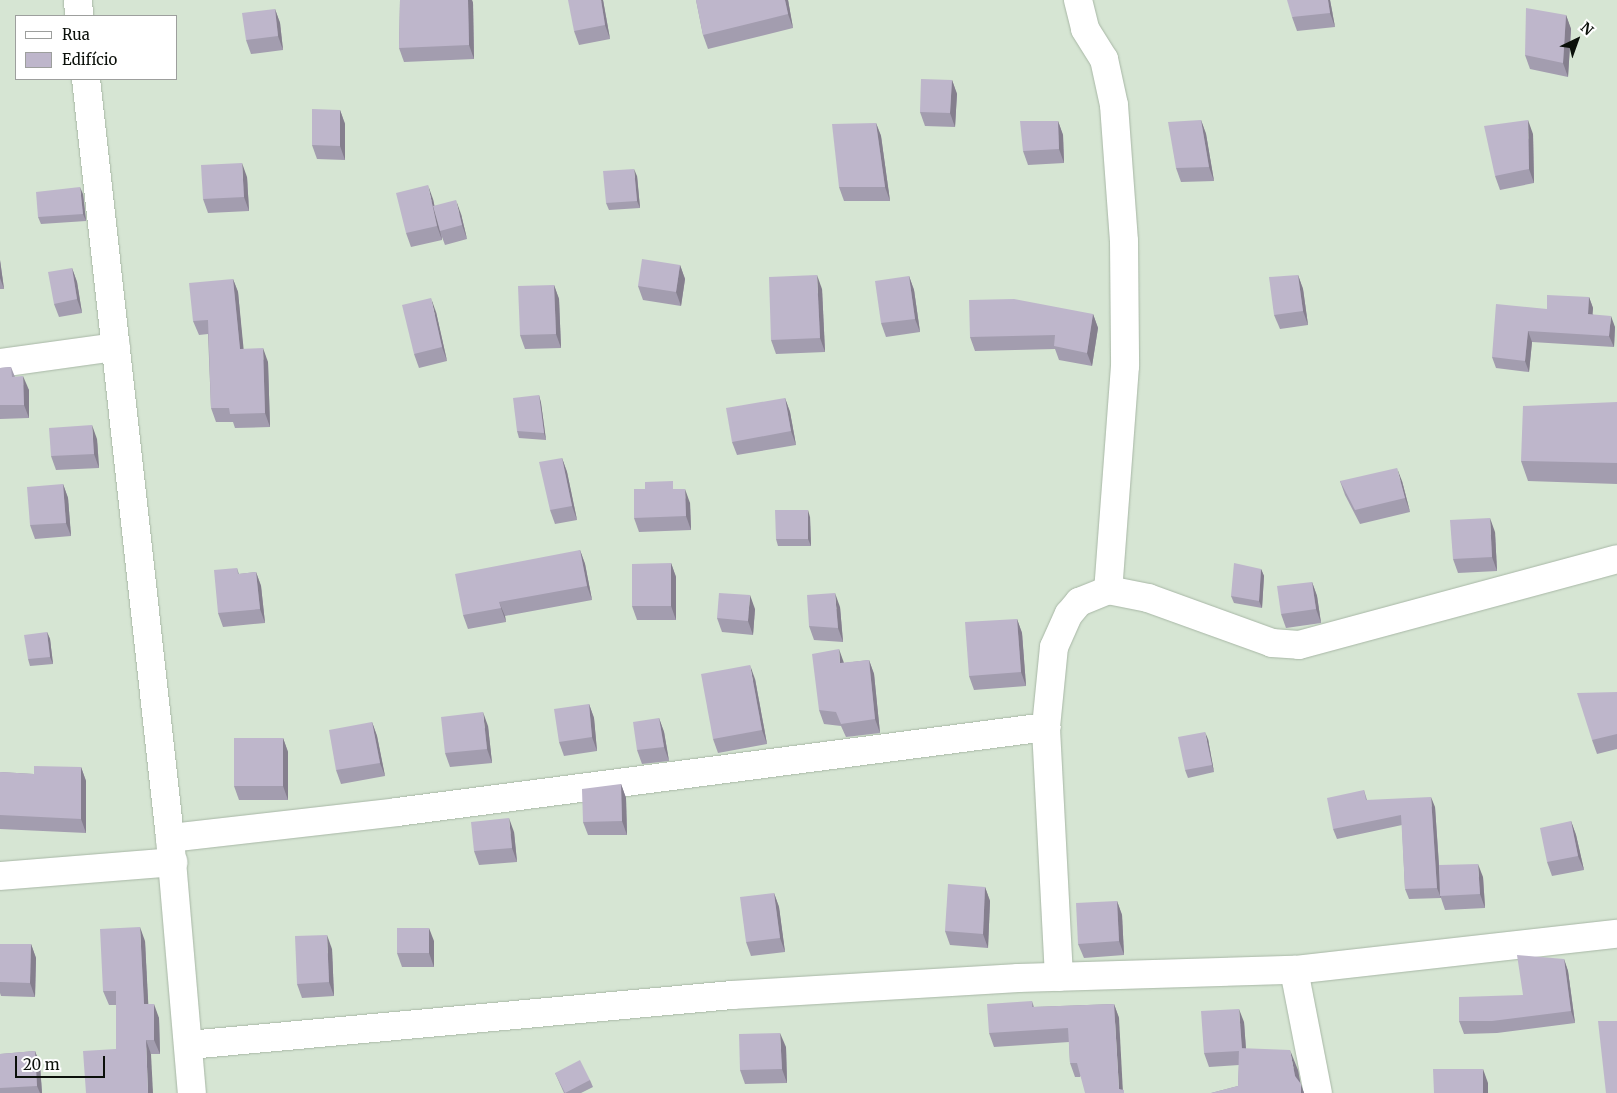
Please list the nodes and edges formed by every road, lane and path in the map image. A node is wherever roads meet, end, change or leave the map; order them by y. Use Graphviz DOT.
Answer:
graph roads {
  1 [pos="78,0"];
  2 [pos="1078,0"];
  3 [pos="79,15"];
  4 [pos="86,80"];
  5 [pos="116,347"];
  6 [pos="0,362"];
  7 [pos="1617,559"];
  8 [pos="1108,590"];
  9 [pos="1046,728"];
  10 [pos="172,850"];
  11 [pos="0,876"];
  12 [pos="1617,934"];
  13 [pos="1294,970"];
  14 [pos="1059,977"];
  15 [pos="189,1045"];
  16 [pos="192,1093"];
  17 [pos="1318,1093"];
  1 -- 3 [label="street"];
  2 -- 8 [label="street"];
  4 -- 5 [label="street"];
  5 -- 6 [label="street"];
  5 -- 10 [label="street"];
  7 -- 8 [label="street"];
  8 -- 9 [label="street"];
  9 -- 10 [label="street"];
  9 -- 14 [label="street"];
  10 -- 11 [label="street"];
  10 -- 15 [label="street"];
  12 -- 13 [label="street"];
  13 -- 14 [label="street"];
  13 -- 17 [label="street"];
  14 -- 15 [label="street"];
  15 -- 16 [label="street"];
}
